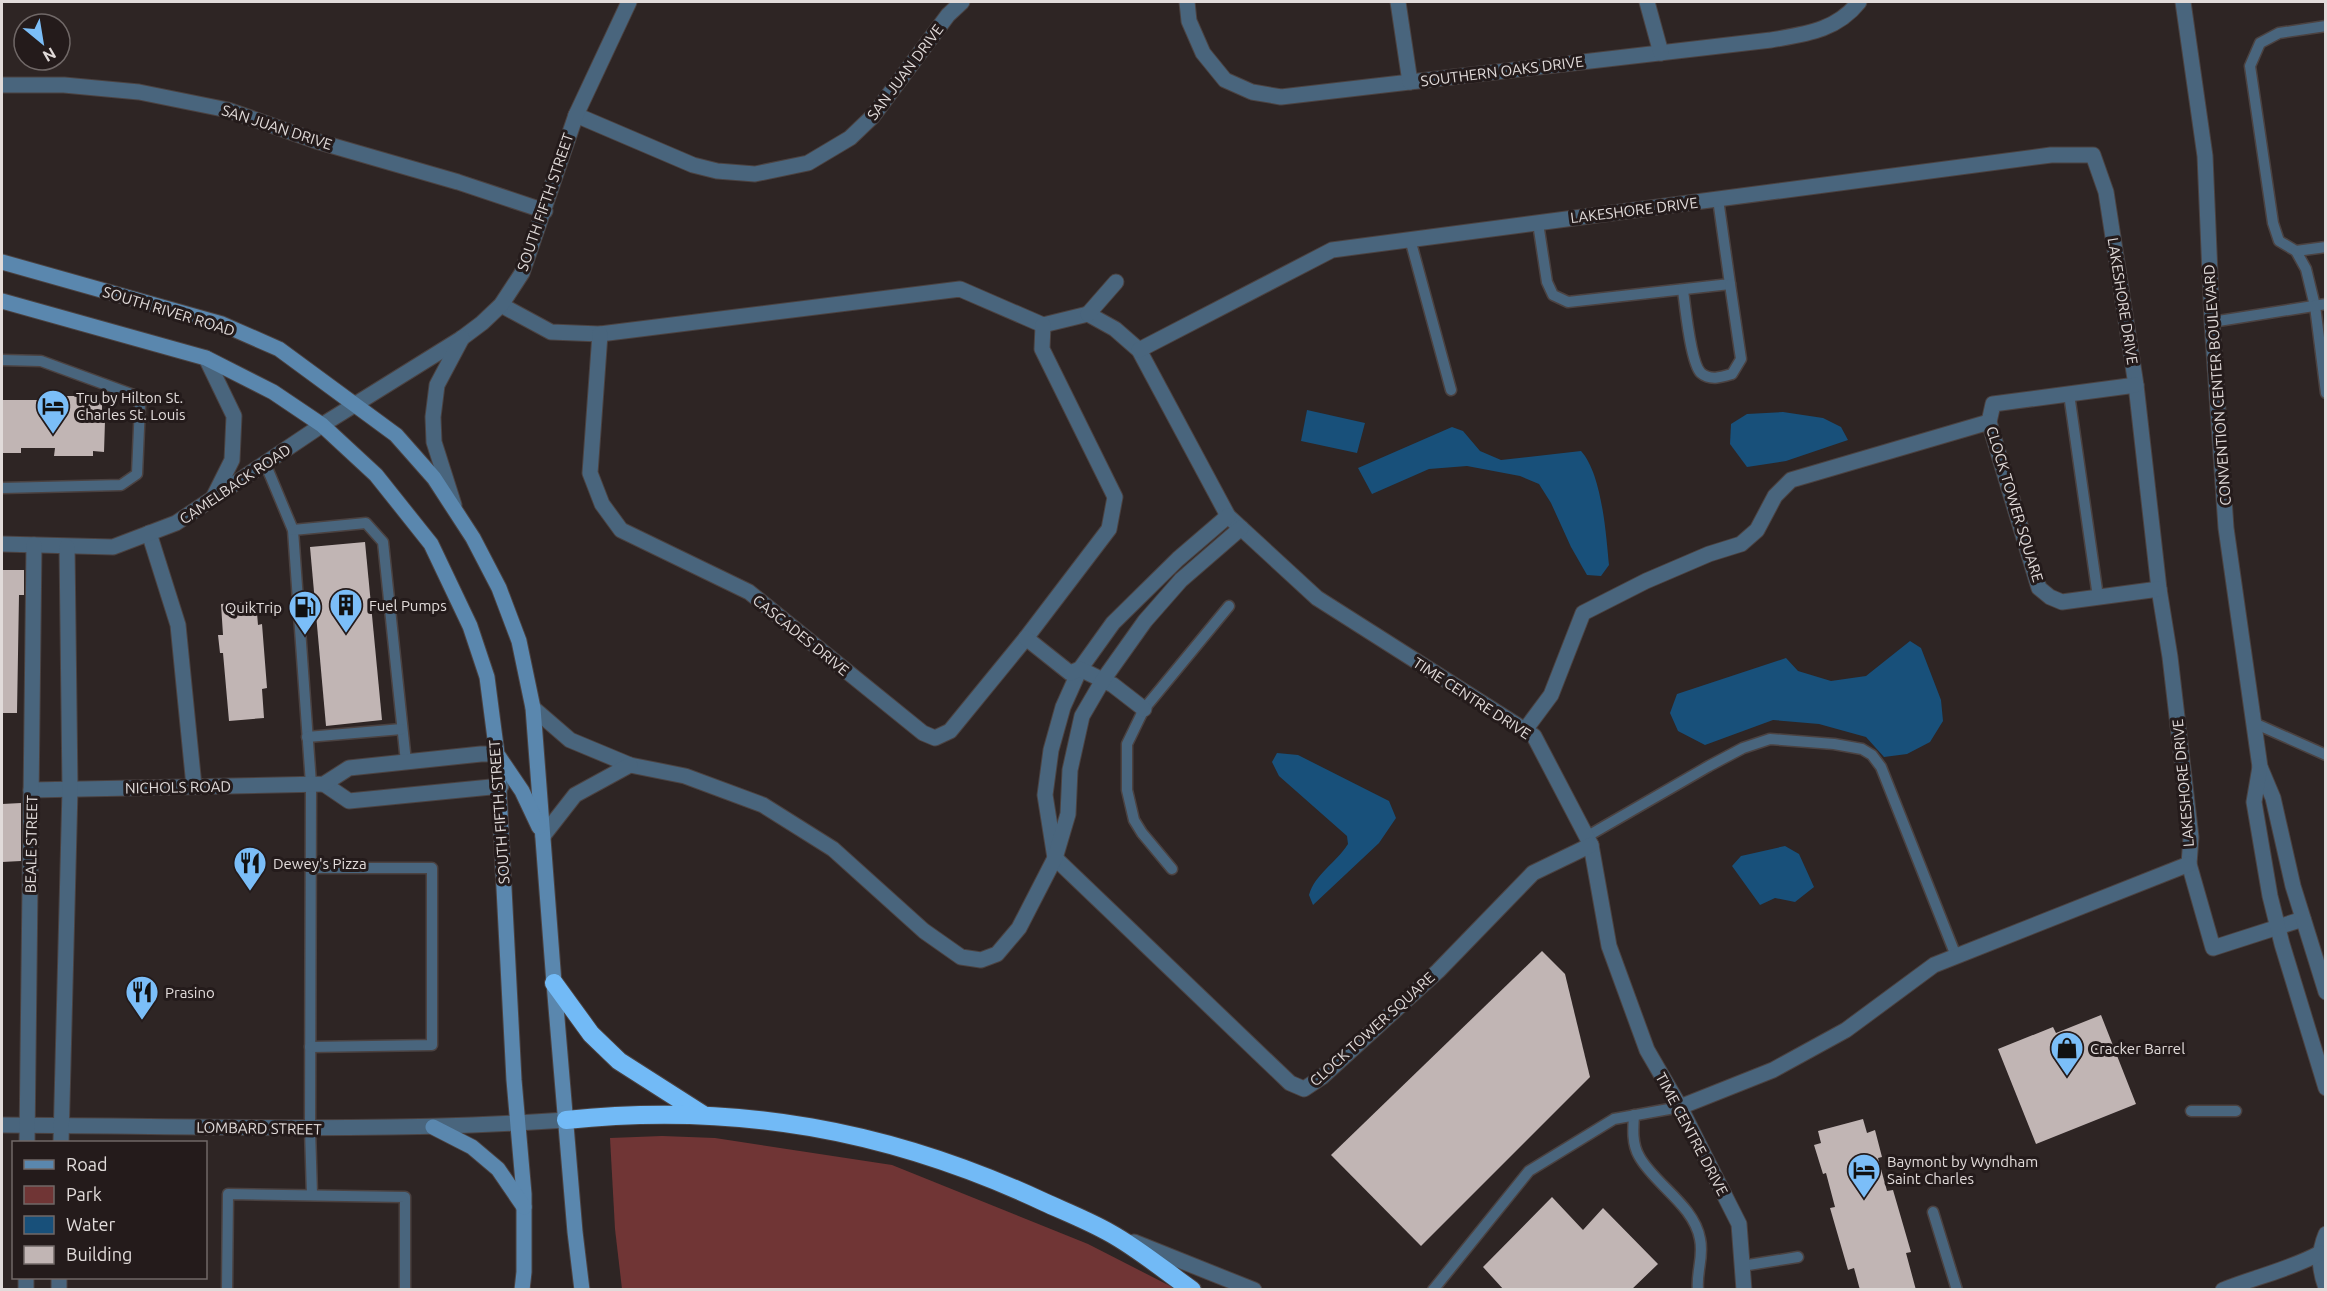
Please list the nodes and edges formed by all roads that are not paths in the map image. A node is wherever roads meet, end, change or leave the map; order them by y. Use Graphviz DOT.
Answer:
graph roads {
  1 [pos="629,2"];
  2 [pos="962,2"];
  3 [pos="1187,2"];
  4 [pos="1398,2"];
  5 [pos="1647,2"];
  6 [pos="1859,2"];
  7 [pos="2183,2"];
  8 [pos="2325,26"];
  9 [pos="1662,53"];
  10 [pos="1410,82"];
  11 [pos="2,85"];
  12 [pos="576,115"];
  13 [pos="1718,199"];
  14 [pos="545,211"];
  15 [pos="1538,223"];
  16 [pos="1410,239"];
  17 [pos="2325,247"];
  18 [pos="2296,250"];
  19 [pos="2,262"];
  20 [pos="1116,282"];
  21 [pos="1730,284"];
  22 [pos="1683,290"];
  23 [pos="2,301"];
  24 [pos="501,304"];
  25 [pos="2320,305"];
  26 [pos="1088,315"];
  27 [pos="2211,322"];
  28 [pos="1043,325"];
  29 [pos="600,334"];
  30 [pos="462,338"];
  31 [pos="1139,350"];
  32 [pos="206,358"];
  33 [pos="2,360"];
  34 [pos="2136,385"];
  35 [pos="1451,390"];
  36 [pos="2325,393"];
  37 [pos="2069,394"];
  38 [pos="355,405"];
  39 [pos="1989,422"];
  40 [pos="322,425"];
  41 [pos="265,463"];
  42 [pos="2,488"];
  43 [pos="213,498"];
  44 [pos="457,514"];
  45 [pos="1228,516"];
  46 [pos="1241,528"];
  47 [pos="293,530"];
  48 [pos="149,533"];
  49 [pos="2,544"];
  50 [pos="33,545"];
  51 [pos="67,547"];
  52 [pos="2159,590"];
  53 [pos="2098,597"];
  54 [pos="1229,606"];
  55 [pos="1026,638"];
  56 [pos="1080,669"];
  57 [pos="1103,680"];
  58 [pos="533,708"];
  59 [pos="1144,709"];
  60 [pos="2254,723"];
  61 [pos="402,729"];
  62 [pos="1525,730"];
  63 [pos="308,737"];
  64 [pos="497,754"];
  65 [pos="2325,755"];
  66 [pos="406,762"];
  67 [pos="630,765"];
  68 [pos="2260,767"];
  69 [pos="318,784"];
  70 [pos="194,786"];
  71 [pos="501,786"];
  72 [pos="69,789"];
  73 [pos="31,790"];
  74 [pos="543,836"];
  75 [pos="1588,841"];
  76 [pos="1055,858"];
  77 [pos="2189,864"];
  78 [pos="311,868"];
  79 [pos="1172,869"];
  80 [pos="2303,919"];
  81 [pos="2277,926"];
  82 [pos="1956,956"];
  83 [pos="2322,973"];
  84 [pos="554,982"];
  85 [pos="2325,992"];
  86 [pos="310,1047"];
  87 [pos="2325,1088"];
  88 [pos="1680,1107"];
  89 [pos="2191,1111"];
  90 [pos="2236,1111"];
  91 [pos="704,1115"];
  92 [pos="1634,1115"];
  93 [pos="566,1120"];
  94 [pos="516,1124"];
  95 [pos="2,1125"];
  96 [pos="28,1125"];
  97 [pos="61,1125"];
  98 [pos="433,1127"];
  99 [pos="310,1129"];
  100 [pos="27,1141"];
  101 [pos="61,1141"];
  102 [pos="312,1195"];
  103 [pos="524,1207"];
  104 [pos="1933,1212"];
  105 [pos="1110,1232"];
  106 [pos="2325,1234"];
  107 [pos="2320,1253"];
  108 [pos="1797,1257"];
  109 [pos="1742,1266"];
  110 [pos="2325,1288"];
  111 [pos="227,1290"];
  112 [pos="405,1290"];
  113 [pos="522,1290"];
  114 [pos="582,1290"];
  115 [pos="1192,1290"];
  116 [pos="1254,1290"];
  117 [pos="1433,1290"];
  118 [pos="1698,1290"];
  119 [pos="1744,1290"];
  120 [pos="1958,1290"];
  121 [pos="2223,1290"];
  1 -- 12 [label="street, SOUTH FIFTH STREET"];
  2 -- 12 [label="street, SAN JUAN DRIVE"];
  3 -- 10 [label="street, SOUTHERN OAKS DRIVE"];
  4 -- 10 [label="street"];
  5 -- 9 [label="street"];
  6 -- 9 [label="street, SOUTHERN OAKS DRIVE"];
  7 -- 27 [label="street, CONVENTION CENTER BOULEVARD"];
  8 -- 18 [label="lane"];
  9 -- 10 [label="street, SOUTHERN OAKS DRIVE"];
  11 -- 14 [label="street, SAN JUAN DRIVE"];
  12 -- 14 [label="street, SOUTH FIFTH STREET"];
  13 -- 15 [label="street, LAKESHORE DRIVE"];
  13 -- 21 [label="lane"];
  13 -- 34 [label="street, LAKESHORE DRIVE"];
  14 -- 24 [label="street, SOUTH FIFTH STREET"];
  15 -- 16 [label="street, LAKESHORE DRIVE"];
  15 -- 22 [label="lane"];
  16 -- 31 [label="street, LAKESHORE DRIVE"];
  16 -- 35 [label="lane"];
  17 -- 18 [label="lane"];
  18 -- 25 [label="lane"];
  19 -- 38 [label="main road, SOUTH RIVER ROAD"];
  20 -- 26 [label="street"];
  21 -- 22 [label="lane"];
  21 -- 22 [label="lane"];
  23 -- 32 [label="main road"];
  24 -- 29 [label="street"];
  24 -- 30 [label="street, SOUTH FIFTH STREET"];
  25 -- 27 [label="lane"];
  25 -- 36 [label="lane"];
  26 -- 28 [label="street"];
  26 -- 31 [label="street, TIME CENTRE DRIVE"];
  27 -- 60 [label="street, CONVENTION CENTER BOULEVARD"];
  28 -- 29 [label="street"];
  28 -- 55 [label="street, CASCADES DRIVE"];
  29 -- 55 [label="street, CASCADES DRIVE"];
  30 -- 38 [label="street, SOUTH FIFTH STREET"];
  30 -- 44 [label="street"];
  31 -- 45 [label="street, TIME CENTRE DRIVE"];
  32 -- 40 [label="main road"];
  32 -- 43 [label="street"];
  33 -- 42 [label="lane"];
  34 -- 37 [label="street, CLOCK TOWER SQUARE"];
  34 -- 52 [label="street, LAKESHORE DRIVE"];
  37 -- 39 [label="street, CLOCK TOWER SQUARE"];
  37 -- 53 [label="lane"];
  38 -- 40 [label="street, SOUTH FIFTH STREET"];
  38 -- 44 [label="main road"];
  39 -- 53 [label="street, CLOCK TOWER SQUARE"];
  39 -- 62 [label="street"];
  40 -- 41 [label="street, CAMELBACK ROAD"];
  40 -- 64 [label="main road, SOUTH FIFTH STREET"];
  41 -- 43 [label="street, CAMELBACK ROAD"];
  41 -- 47 [label="lane"];
  43 -- 48 [label="street, CAMELBACK ROAD"];
  44 -- 58 [label="main road"];
  45 -- 46 [label="street, TIME CENTRE DRIVE"];
  45 -- 56 [label="street"];
  46 -- 57 [label="street"];
  46 -- 62 [label="street, TIME CENTRE DRIVE"];
  47 -- 61 [label="lane"];
  47 -- 63 [label="lane"];
  48 -- 51 [label="street, CAMELBACK ROAD"];
  48 -- 70 [label="street"];
  49 -- 50 [label="street, CAMELBACK ROAD"];
  50 -- 51 [label="street, CAMELBACK ROAD"];
  50 -- 73 [label="street, BEALE STREET"];
  51 -- 72 [label="street"];
  52 -- 53 [label="street, CLOCK TOWER SQUARE"];
  52 -- 77 [label="street, LAKESHORE DRIVE"];
  54 -- 59 [label="lane"];
  55 -- 56 [label="street"];
  56 -- 57 [label="street"];
  56 -- 76 [label="street"];
  57 -- 59 [label="street"];
  57 -- 76 [label="street"];
  58 -- 67 [label="street"];
  58 -- 74 [label="main road"];
  59 -- 79 [label="lane"];
  60 -- 65 [label="lane"];
  60 -- 68 [label="street, CONVENTION CENTER BOULEVARD"];
  61 -- 63 [label="lane"];
  61 -- 66 [label="lane"];
  62 -- 75 [label="street, TIME CENTRE DRIVE"];
  63 -- 69 [label="lane"];
  64 -- 66 [label="street"];
  64 -- 71 [label="main road, SOUTH FIFTH STREET"];
  64 -- 74 [label="main road"];
  66 -- 69 [label="street"];
  67 -- 74 [label="street"];
  67 -- 76 [label="street"];
  68 -- 80 [label="street, CONVENTION CENTER BOULEVARD"];
  68 -- 81 [label="street, CONVENTION CENTER BOULEVARD"];
  69 -- 70 [label="street, NICHOLS ROAD"];
  69 -- 71 [label="street"];
  69 -- 78 [label="lane"];
  70 -- 72 [label="street, NICHOLS ROAD"];
  71 -- 94 [label="main road, SOUTH FIFTH STREET"];
  72 -- 73 [label="street, NICHOLS ROAD"];
  72 -- 97 [label="street"];
  73 -- 96 [label="street, BEALE STREET"];
  74 -- 84 [label="main road"];
  75 -- 76 [label="street, CLOCK TOWER SQUARE"];
  75 -- 82 [label="lane"];
  75 -- 88 [label="street, TIME CENTRE DRIVE"];
  77 -- 81 [label="street"];
  77 -- 82 [label="street, LAKESHORE DRIVE"];
  78 -- 86 [label="lane"];
  78 -- 86 [label="lane"];
  80 -- 81 [label="street"];
  80 -- 83 [label="street, CONVENTION CENTER BOULEVARD"];
  81 -- 87 [label="street, CONVENTION CENTER BOULEVARD"];
  82 -- 88 [label="street, LAKESHORE DRIVE"];
  83 -- 85 [label="street, CONVENTION CENTER BOULEVARD"];
  84 -- 91 [label="highway"];
  84 -- 93 [label="main road"];
  86 -- 99 [label="lane"];
  88 -- 92 [label="lane"];
  88 -- 109 [label="street, TIME CENTRE DRIVE"];
  89 -- 90 [label="lane"];
  91 -- 93 [label="highway"];
  91 -- 105 [label="highway"];
  92 -- 117 [label="lane"];
  92 -- 118 [label="lane"];
  93 -- 94 [label="street, LOMBARD STREET"];
  93 -- 114 [label="main road"];
  94 -- 98 [label="street, LOMBARD STREET"];
  94 -- 103 [label="main road, SOUTH FIFTH STREET"];
  95 -- 96 [label="street, LOMBARD STREET"];
  96 -- 97 [label="street, LOMBARD STREET"];
  96 -- 100 [label="street, BEALE STREET"];
  97 -- 99 [label="street, LOMBARD STREET"];
  97 -- 101 [label="street"];
  98 -- 99 [label="street, LOMBARD STREET"];
  98 -- 103 [label="main road"];
  99 -- 102 [label="lane"];
  102 -- 111 [label="lane"];
  102 -- 112 [label="lane"];
  103 -- 113 [label="main road, SOUTH FIFTH STREET"];
  104 -- 120 [label="lane"];
  105 -- 115 [label="highway"];
  105 -- 116 [label="street"];
  106 -- 107 [label="street"];
  107 -- 110 [label="street"];
  107 -- 121 [label="street"];
  108 -- 109 [label="lane"];
  109 -- 119 [label="street, TIME CENTRE DRIVE"];
}
